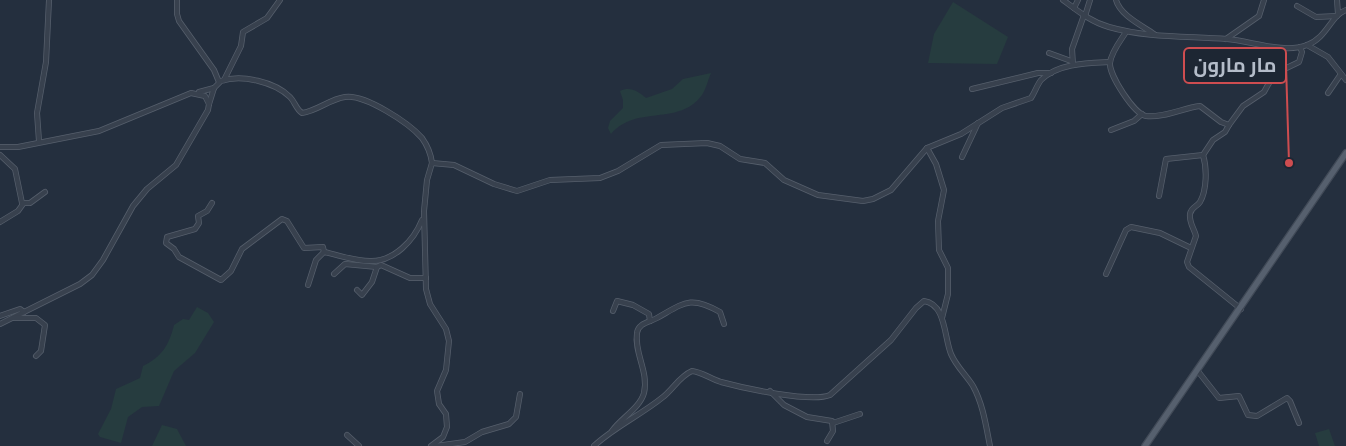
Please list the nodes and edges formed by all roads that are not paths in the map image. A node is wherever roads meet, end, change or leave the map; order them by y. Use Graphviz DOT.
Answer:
graph roads {
  1 [pos="49,0"];
  2 [pos="177,0"];
  3 [pos="280,0"];
  4 [pos="1063,0"];
  5 [pos="1078,0"];
  6 [pos="1090,0"];
  7 [pos="1116,0"];
  8 [pos="1264,0"];
  9 [pos="1337,0"];
  10 [pos="1297,6"];
  11 [pos="1074,8"];
  12 [pos="1346,10"];
  13 [pos="1338,15"];
  14 [pos="1084,16"];
  15 [pos="1126,32"];
  16 [pos="1155,34"];
  17 [pos="1226,39"];
  18 [pos="1307,45"];
  19 [pos="1300,46"];
  20 [pos="1049,53"];
  21 [pos="1110,62"];
  22 [pos="1072,63"];
  23 [pos="1052,73"];
  24 [pos="1341,74"];
  25 [pos="1346,80"];
  26 [pos="222,81"];
  27 [pos="214,88"];
  28 [pos="972,89"];
  29 [pos="198,93"];
  30 [pos="1328,93"];
  31 [pos="209,104"];
  32 [pos="1142,114"];
  33 [pos="978,122"];
  34 [pos="1229,125"];
  35 [pos="1111,130"];
  36 [pos="40,141"];
  37 [pos="0,148"];
  38 [pos="927,148"];
  39 [pos="1346,153"];
  40 [pos="0,155"];
  41 [pos="1203,155"];
  42 [pos="962,158"];
  43 [pos="432,163"];
  44 [pos="45,192"];
  45 [pos="1159,196"];
  46 [pos="212,203"];
  47 [pos="23,204"];
  48 [pos="424,216"];
  49 [pos="0,222"];
  50 [pos="1191,248"];
  51 [pos="324,252"];
  52 [pos="377,267"];
  53 [pos="334,274"];
  54 [pos="1106,274"];
  55 [pos="426,278"];
  56 [pos="308,285"];
  57 [pos="357,290"];
  58 [pos="1241,309"];
  59 [pos="613,311"];
  60 [pos="24,312"];
  61 [pos="0,316"];
  62 [pos="13,318"];
  63 [pos="942,319"];
  64 [pos="650,321"];
  65 [pos="0,324"];
  66 [pos="724,324"];
  67 [pos="36,356"];
  68 [pos="1197,370"];
  69 [pos="769,390"];
  70 [pos="520,394"];
  71 [pos="860,414"];
  72 [pos="833,423"];
  73 [pos="1299,423"];
  74 [pos="611,432"];
  75 [pos="347,434"];
  76 [pos="828,441"];
  77 [pos="359,446"];
  78 [pos="431,446"];
  79 [pos="436,446"];
  80 [pos="594,446"];
  81 [pos="990,446"];
  82 [pos="1145,446"];
  1 -- 36 [label="street"];
  2 -- 26 [label="street"];
  3 -- 26 [label="street"];
  4 -- 11 [label="street"];
  5 -- 11 [label="street"];
  6 -- 14 [label="street"];
  7 -- 16 [label="street"];
  8 -- 17 [label="street"];
  9 -- 13 [label="street"];
  10 -- 13 [label="street"];
  11 -- 14 [label="street"];
  12 -- 13 [label="street"];
  13 -- 18 [label="street"];
  14 -- 15 [label="street"];
  14 -- 22 [label="street"];
  15 -- 16 [label="street"];
  15 -- 21 [label="street"];
  16 -- 17 [label="street"];
  17 -- 19 [label="street"];
  18 -- 19 [label="street"];
  18 -- 24 [label="street"];
  19 -- 34 [label="street"];
  20 -- 22 [label="street"];
  21 -- 22 [label="street"];
  21 -- 32 [label="street"];
  22 -- 23 [label="street"];
  23 -- 28 [label="street"];
  23 -- 33 [label="street"];
  24 -- 25 [label="street"];
  24 -- 30 [label="street"];
  26 -- 27 [label="street"];
  26 -- 43 [label="street"];
  27 -- 29 [label="street"];
  27 -- 31 [label="street"];
  29 -- 31 [label="street"];
  29 -- 36 [label="street"];
  31 -- 60 [label="street"];
  32 -- 34 [label="street"];
  32 -- 35 [label="street"];
  33 -- 38 [label="street"];
  33 -- 42 [label="street"];
  34 -- 41 [label="street"];
  36 -- 37 [label="street"];
  38 -- 43 [label="street"];
  38 -- 63 [label="street"];
  39 -- 58 [label="main road"];
  40 -- 47 [label="street"];
  41 -- 45 [label="street"];
  41 -- 50 [label="street"];
  43 -- 48 [label="street"];
  44 -- 47 [label="street"];
  46 -- 51 [label="street"];
  47 -- 49 [label="street"];
  48 -- 51 [label="street"];
  48 -- 55 [label="street"];
  50 -- 54 [label="street"];
  50 -- 58 [label="street"];
  51 -- 56 [label="street"];
  52 -- 53 [label="street"];
  52 -- 55 [label="street"];
  52 -- 57 [label="street"];
  55 -- 78 [label="street"];
  58 -- 68 [label="main road"];
  59 -- 64 [label="street"];
  60 -- 61 [label="street"];
  60 -- 62 [label="street"];
  62 -- 65 [label="street"];
  62 -- 67 [label="street"];
  63 -- 69 [label="street"];
  63 -- 81 [label="street"];
  64 -- 66 [label="street"];
  64 -- 74 [label="street"];
  68 -- 73 [label="street"];
  68 -- 82 [label="main road"];
  69 -- 72 [label="street"];
  69 -- 74 [label="street"];
  70 -- 79 [label="street"];
  71 -- 72 [label="street"];
  72 -- 76 [label="street"];
  74 -- 80 [label="street"];
  75 -- 77 [label="street"];
}
